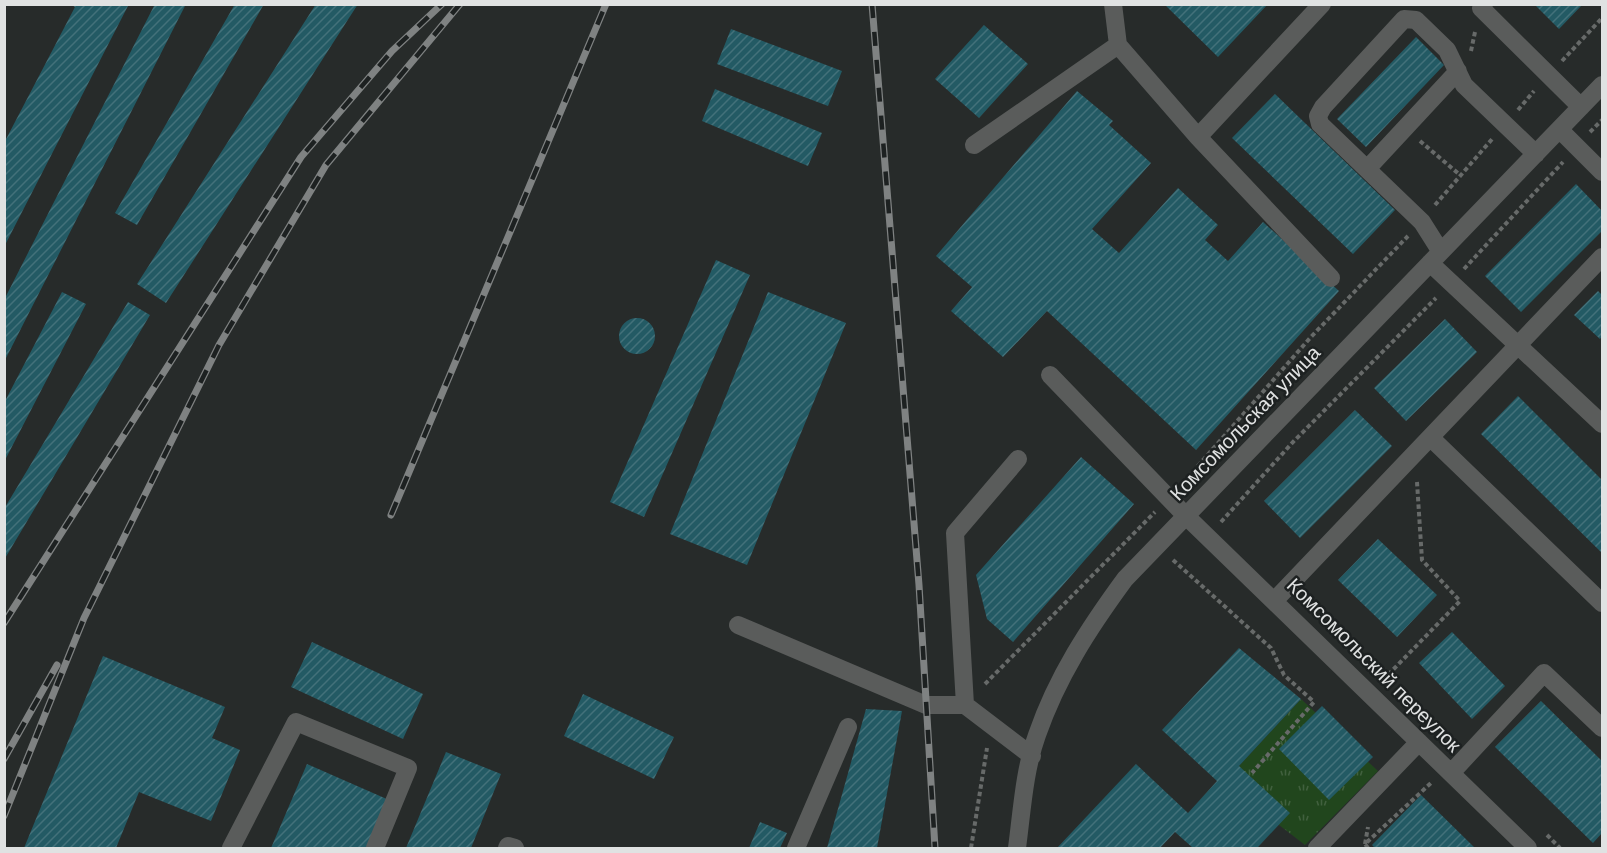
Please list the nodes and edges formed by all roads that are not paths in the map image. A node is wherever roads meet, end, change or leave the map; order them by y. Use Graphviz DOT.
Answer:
graph roads {
  1 [pos="1113,4"];
  2 [pos="1322,4"];
  3 [pos="1484,4"];
  4 [pos="1118,45"];
  5 [pos="1458,71"];
  6 [pos="1602,85"];
  7 [pos="1581,107"];
  8 [pos="1560,130"];
  9 [pos="1198,137"];
  10 [pos="974,146"];
  11 [pos="1536,154"];
  12 [pos="1367,169"];
  13 [pos="1602,172"];
  14 [pos="1602,257"];
  15 [pos="1436,258"];
  16 [pos="1331,278"];
  17 [pos="1518,346"];
  18 [pos="1050,375"];
  19 [pos="1602,424"];
  20 [pos="1431,438"];
  21 [pos="1018,459"];
  22 [pos="1186,516"];
  23 [pos="1275,600"];
  24 [pos="1602,603"];
  25 [pos="738,625"];
  26 [pos="965,705"];
  27 [pos="848,727"];
  28 [pos="1602,728"];
  29 [pos="1419,742"];
  30 [pos="1032,756"];
  31 [pos="1449,771"];
  32 [pos="812,811"];
  33 [pos="231,849"];
  34 [pos="375,849"];
  35 [pos="507,849"];
  36 [pos="515,849"];
  37 [pos="796,849"];
  38 [pos="807,849"];
  39 [pos="1017,849"];
  40 [pos="1317,849"];
  41 [pos="1528,849"];
  1 -- 4 [label="street"];
  2 -- 9 [label="street"];
  3 -- 7 [label="street"];
  4 -- 9 [label="street"];
  4 -- 10 [label="street"];
  5 -- 11 [label="street"];
  5 -- 12 [label="street"];
  5 -- 12 [label="street"];
  6 -- 7 [label="street, Комсомольская улица"];
  7 -- 8 [label="street, Комсомольская улица"];
  8 -- 11 [label="street, Комсомольская улица"];
  8 -- 13 [label="street"];
  9 -- 16 [label="street"];
  11 -- 15 [label="street, Комсомольская улица"];
  12 -- 15 [label="street"];
  14 -- 17 [label="street"];
  15 -- 17 [label="street"];
  15 -- 22 [label="street, Комсомольская улица"];
  17 -- 19 [label="street"];
  17 -- 20 [label="street"];
  18 -- 22 [label="street, Комсомольский переулок"];
  20 -- 23 [label="street"];
  20 -- 24 [label="street"];
  21 -- 26 [label="street"];
  22 -- 23 [label="street, Комсомольский переулок"];
  22 -- 30 [label="street, Комсомольская улица"];
  23 -- 29 [label="street, Комсомольский переулок"];
  25 -- 26 [label="street"];
  26 -- 30 [label="street"];
  27 -- 32 [label="street"];
  28 -- 31 [label="street"];
  29 -- 31 [label="street, Комсомольский переулок"];
  29 -- 40 [label="street"];
  30 -- 39 [label="street, Комсомольская улица"];
  31 -- 41 [label="street, Комсомольский переулок"];
  32 -- 37 [label="street"];
  32 -- 38 [label="street"];
  33 -- 34 [label="street"];
  35 -- 36 [label="street"];
}
